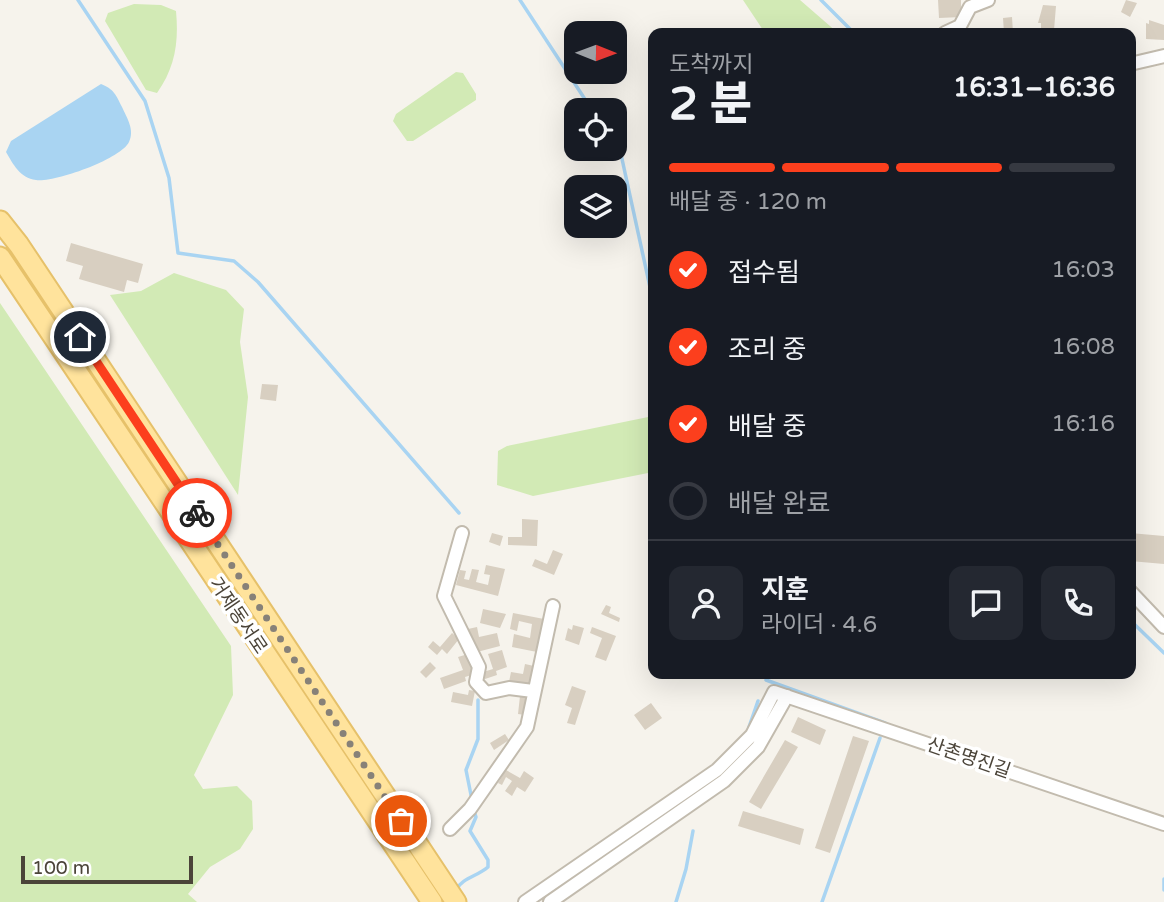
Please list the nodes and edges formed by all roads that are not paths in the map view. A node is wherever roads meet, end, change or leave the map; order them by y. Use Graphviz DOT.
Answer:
graph roads {
  1 [pos="988,0"];
  2 [pos="956,28"];
  3 [pos="1164,56"];
  4 [pos="1136,63"];
  5 [pos="0,221"];
  6 [pos="0,257"];
  7 [pos="462,533"];
  8 [pos="1136,597"];
  9 [pos="553,606"];
  10 [pos="1164,627"];
  11 [pos="533,691"];
  12 [pos="780,694"];
  13 [pos="1164,824"];
  14 [pos="450,829"];
  15 [pos="432,902"];
  16 [pos="456,902"];
  17 [pos="525,902"];
  18 [pos="550,902"];
  1 -- 2 [label="street"];
  3 -- 4 [label="street"];
  5 -- 16 [label="main road, 거제동서로"];
  6 -- 15 [label="main road, 거제동서로"];
  7 -- 11 [label="street"];
  8 -- 10 [label="street"];
  9 -- 11 [label="street"];
  11 -- 14 [label="street"];
  12 -- 13 [label="street, 산촌명진길"];
  12 -- 17 [label="street"];
  12 -- 18 [label="street"];
}
